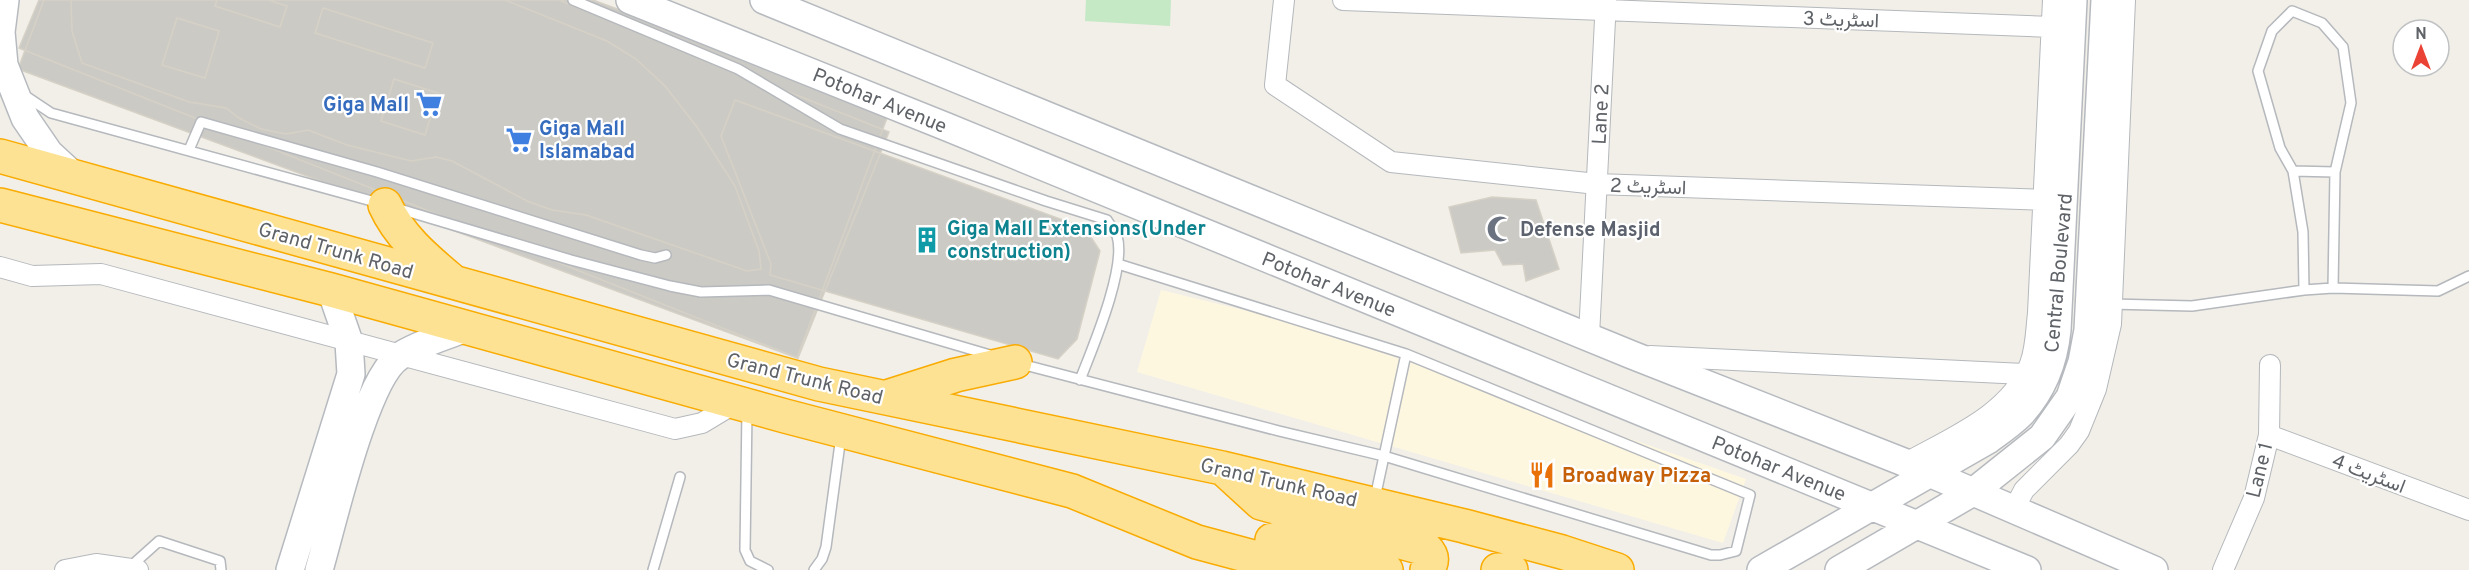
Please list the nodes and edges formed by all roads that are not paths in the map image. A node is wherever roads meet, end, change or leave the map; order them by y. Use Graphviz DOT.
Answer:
graph roads {
  1 [pos="5,0"];
  2 [pos="573,0"];
  3 [pos="630,0"];
  4 [pos="764,0"];
  5 [pos="1284,0"];
  6 [pos="1343,0"];
  7 [pos="2053,0"];
  8 [pos="2073,0"];
  9 [pos="2105,0"];
  10 [pos="2125,0"];
  11 [pos="1606,5"];
  12 [pos="2052,27"];
  13 [pos="6,85"];
  14 [pos="189,150"];
  15 [pos="0,156"];
  16 [pos="2294,171"];
  17 [pos="2335,172"];
  18 [pos="74,176"];
  19 [pos="1597,184"];
  20 [pos="390,192"];
  21 [pos="2045,200"];
  22 [pos="0,205"];
  23 [pos="666,255"];
  24 [pos="1118,264"];
  25 [pos="0,267"];
  26 [pos="2469,276"];
  27 [pos="455,284"];
  28 [pos="2332,288"];
  29 [pos="331,290"];
  30 [pos="2304,290"];
  31 [pos="2112,304"];
  32 [pos="468,327"];
  33 [pos="1589,336"];
  34 [pos="349,342"];
  35 [pos="1406,354"];
  36 [pos="1632,355"];
  37 [pos="399,356"];
  38 [pos="1015,362"];
  39 [pos="2270,365"];
  40 [pos="2024,374"];
  41 [pos="1080,380"];
  42 [pos="885,398"];
  43 [pos="742,404"];
  44 [pos="842,430"];
  45 [pos="2269,435"];
  46 [pos="1384,456"];
  47 [pos="1222,468"];
  48 [pos="1917,468"];
  49 [pos="680,477"];
  50 [pos="1973,492"];
  51 [pos="1373,505"];
  52 [pos="1873,507"];
  53 [pos="2014,509"];
  54 [pos="2469,510"];
  55 [pos="1914,525"];
  56 [pos="1197,542"];
  57 [pos="123,568"];
  58 [pos="65,570"];
  59 [pos="221,570"];
  60 [pos="290,570"];
  61 [pos="319,570"];
  62 [pos="653,570"];
  63 [pos="768,570"];
  64 [pos="814,570"];
  65 [pos="1301,570"];
  66 [pos="1386,570"];
  67 [pos="1427,570"];
  68 [pos="1498,570"];
  69 [pos="1511,570"];
  70 [pos="1617,570"];
  71 [pos="1761,570"];
  72 [pos="1839,570"];
  73 [pos="2027,570"];
  74 [pos="2154,570"];
  75 [pos="2223,570"];
  1 -- 13 [label="street"];
  2 -- 24 [label="lane"];
  3 -- 52 [label="street, Potohar Avenue"];
  4 -- 33 [label="street"];
  5 -- 19 [label="street, اسٹریٹ 2"];
  6 -- 11 [label="street, اسٹریٹ 3"];
  7 -- 12 [label="street"];
  8 -- 48 [label="street, Central Boulevard"];
  9 -- 50 [label="street, Central Boulevard"];
  10 -- 31 [label="street"];
  11 -- 12 [label="street, اسٹریٹ 3"];
  11 -- 19 [label="street, Lane 2"];
  12 -- 21 [label="street"];
  13 -- 14 [label="lane"];
  13 -- 18 [label="street"];
  14 -- 20 [label="lane"];
  14 -- 20 [label="lane"];
  15 -- 18 [label="highway, Grand Trunk Road"];
  16 -- 17 [label="lane"];
  16 -- 17 [label="lane"];
  16 -- 30 [label="lane"];
  17 -- 28 [label="lane"];
  18 -- 27 [label="highway, Grand Trunk Road"];
  19 -- 21 [label="street, اسٹریٹ 2"];
  19 -- 33 [label="street, Lane 2"];
  20 -- 23 [label="lane"];
  20 -- 27 [label="highway"];
  20 -- 38 [label="lane"];
  21 -- 40 [label="street"];
  22 -- 29 [label="highway, Grand Trunk Road"];
  24 -- 35 [label="lane"];
  24 -- 41 [label="lane"];
  25 -- 34 [label="street"];
  26 -- 28 [label="lane"];
  27 -- 42 [label="highway, Grand Trunk Road"];
  28 -- 30 [label="lane"];
  29 -- 32 [label="highway, Grand Trunk Road"];
  29 -- 34 [label="street"];
  30 -- 31 [label="lane"];
  31 -- 53 [label="street"];
  32 -- 37 [label="street"];
  32 -- 43 [label="highway, Grand Trunk Road"];
  33 -- 36 [label="street"];
  34 -- 37 [label="street"];
  34 -- 60 [label="street"];
  35 -- 46 [label="lane"];
  35 -- 46 [label="lane"];
  36 -- 40 [label="street"];
  36 -- 48 [label="street"];
  37 -- 43 [label="street"];
  37 -- 61 [label="street"];
  38 -- 41 [label="lane"];
  38 -- 42 [label="highway"];
  39 -- 45 [label="street, Lane 1"];
  40 -- 48 [label="street"];
  41 -- 46 [label="lane"];
  42 -- 47 [label="highway, Grand Trunk Road"];
  43 -- 44 [label="highway, Grand Trunk Road"];
  43 -- 63 [label="lane"];
  44 -- 56 [label="highway, Grand Trunk Road"];
  44 -- 64 [label="lane"];
  45 -- 54 [label="street, اسٹریٹ 4"];
  45 -- 75 [label="street, Lane 1"];
  46 -- 51 [label="lane"];
  47 -- 51 [label="highway, Grand Trunk Road"];
  47 -- 67 [label="highway"];
  48 -- 50 [label="street"];
  48 -- 52 [label="street, Central Boulevard"];
  49 -- 62 [label="lane"];
  50 -- 53 [label="street"];
  50 -- 55 [label="street, Central Boulevard"];
  51 -- 70 [label="highway, Grand Trunk Road"];
  52 -- 55 [label="street, Potohar Avenue"];
  52 -- 71 [label="street, Central Boulevard"];
  53 -- 74 [label="street"];
  55 -- 72 [label="street, Central Boulevard"];
  55 -- 73 [label="street, Potohar Avenue"];
  56 -- 65 [label="highway, Grand Trunk Road"];
  56 -- 66 [label="highway"];
  57 -- 58 [label="street"];
  57 -- 59 [label="lane"];
  68 -- 69 [label="highway"];
}
